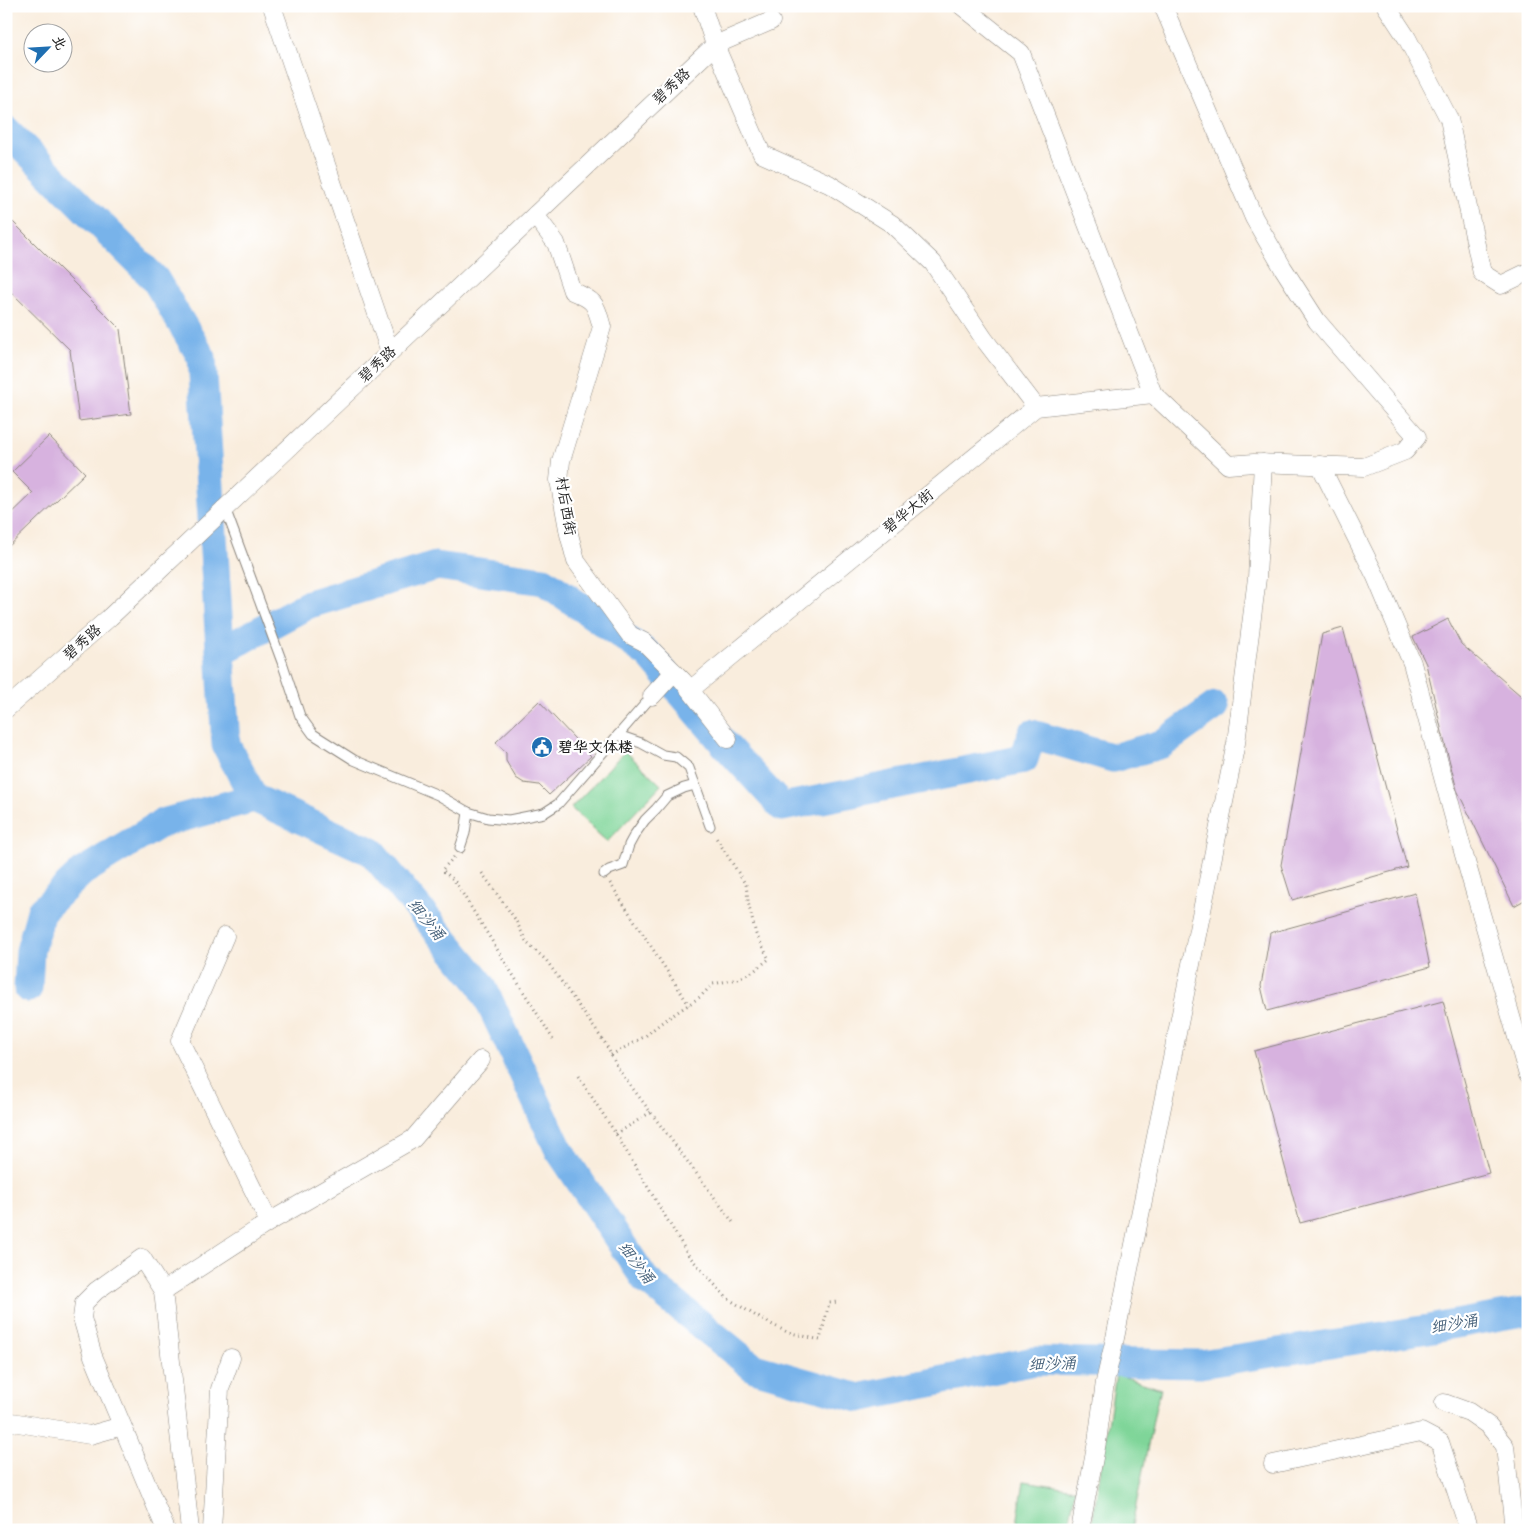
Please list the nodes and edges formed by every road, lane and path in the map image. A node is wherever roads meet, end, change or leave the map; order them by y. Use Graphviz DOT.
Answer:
graph roads {
  1 [pos="272,6"];
  2 [pos="702,6"];
  3 [pos="962,6"];
  4 [pos="1163,6"];
  5 [pos="1386,6"];
  6 [pos="771,21"];
  7 [pos="715,45"];
  8 [pos="535,215"];
  9 [pos="1528,272"];
  10 [pos="390,352"];
  11 [pos="1153,394"];
  12 [pos="1036,407"];
  13 [pos="1263,463"];
  14 [pos="1320,465"];
  15 [pos="225,508"];
  16 [pos="674,673"];
  17 [pos="690,690"];
  18 [pos="652,696"];
  19 [pos="6,709"];
  20 [pos="618,735"];
  21 [pos="728,739"];
  22 [pos="695,785"];
  23 [pos="468,812"];
  24 [pos="710,826"];
  25 [pos="460,848"];
  26 [pos="450,862"];
  27 [pos="482,873"];
  28 [pos="604,874"];
  29 [pos="225,936"];
  30 [pos="688,1004"];
  31 [pos="553,1039"];
  32 [pos="611,1055"];
  33 [pos="481,1060"];
  34 [pos="1528,1075"];
  35 [pos="578,1076"];
  36 [pos="651,1112"];
  37 [pos="616,1134"];
  38 [pos="269,1222"];
  39 [pos="735,1225"];
  40 [pos="163,1291"];
  41 [pos="838,1302"];
  42 [pos="231,1358"];
  43 [pos="1444,1403"];
  44 [pos="6,1421"];
  45 [pos="122,1426"];
  46 [pos="1273,1464"];
  47 [pos="166,1530"];
  48 [pos="190,1530"];
  49 [pos="212,1530"];
  50 [pos="1080,1530"];
  51 [pos="1469,1530"];
  52 [pos="1514,1530"];
  1 -- 10 [label="street"];
  2 -- 7 [label="street"];
  3 -- 11 [label="street"];
  4 -- 14 [label="street"];
  5 -- 9 [label="street"];
  6 -- 7 [label="street"];
  7 -- 8 [label="street, 碧秀路"];
  7 -- 12 [label="street"];
  8 -- 10 [label="street, 碧秀路"];
  8 -- 16 [label="street, 村后西街"];
  10 -- 15 [label="street, 碧秀路"];
  11 -- 12 [label="street"];
  11 -- 13 [label="street"];
  12 -- 17 [label="street, 碧华大街"];
  13 -- 14 [label="street"];
  13 -- 50 [label="street"];
  14 -- 34 [label="street"];
  15 -- 19 [label="street, 碧秀路"];
  15 -- 23 [label="lane"];
  16 -- 17 [label="street, 村后西街"];
  16 -- 18 [label="street"];
  17 -- 21 [label="street, 村后西街"];
  18 -- 20 [label="lane"];
  20 -- 22 [label="lane"];
  20 -- 23 [label="lane"];
  22 -- 24 [label="lane"];
  22 -- 28 [label="lane"];
  23 -- 25 [label="lane"];
  24 -- 30 [label="path"];
  26 -- 31 [label="path"];
  27 -- 32 [label="path"];
  28 -- 30 [label="path"];
  29 -- 38 [label="street"];
  30 -- 32 [label="path"];
  32 -- 36 [label="path"];
  33 -- 38 [label="street"];
  35 -- 37 [label="path"];
  36 -- 37 [label="path"];
  36 -- 39 [label="path"];
  37 -- 41 [label="path"];
  38 -- 40 [label="street"];
  40 -- 45 [label="street"];
  40 -- 48 [label="street"];
  42 -- 49 [label="street"];
  43 -- 52 [label="street"];
  44 -- 45 [label="street"];
  45 -- 47 [label="street"];
  46 -- 51 [label="street"];
}
